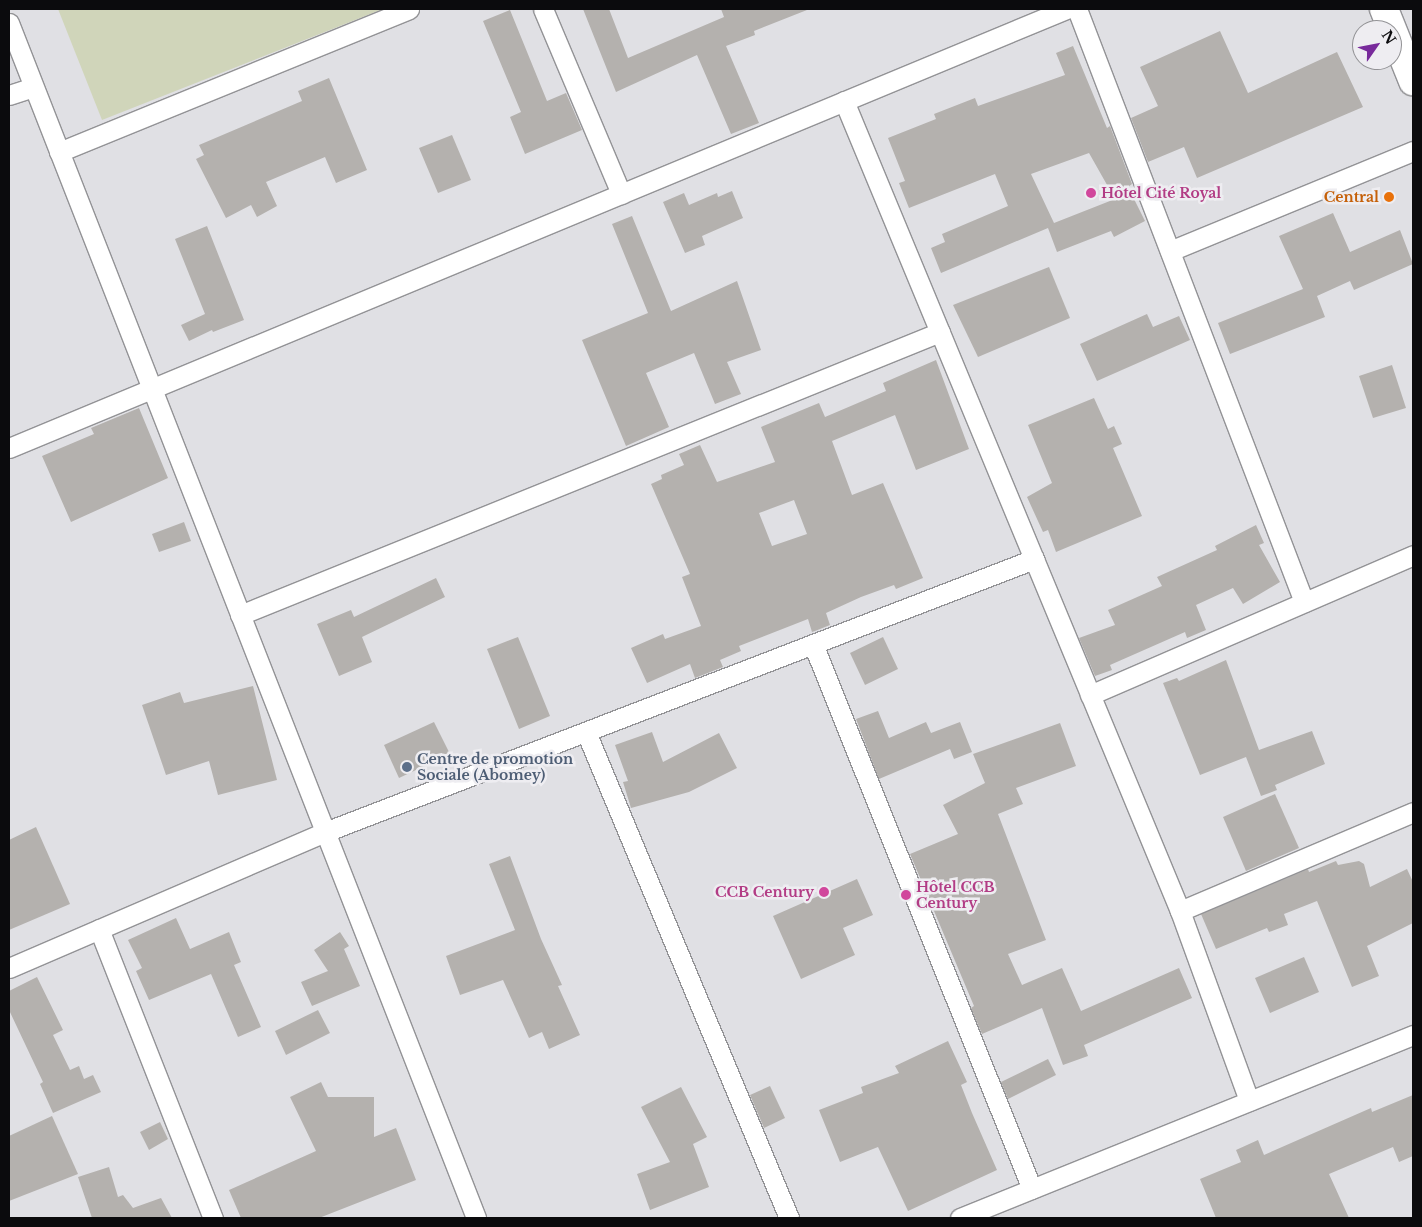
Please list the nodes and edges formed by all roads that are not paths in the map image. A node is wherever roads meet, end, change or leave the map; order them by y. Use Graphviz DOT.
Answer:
graph roads {
  1 [pos="409,9"];
  2 [pos="543,9"];
  3 [pos="1066,9"];
  4 [pos="1077,9"];
  5 [pos="1384,9"];
  6 [pos="9,23"];
  7 [pos="1413,81"];
  8 [pos="33,87"];
  9 [pos="9,95"];
  10 [pos="844,101"];
  11 [pos="1413,151"];
  12 [pos="59,152"];
  13 [pos="620,194"];
  14 [pos="1170,251"];
  15 [pos="940,332"];
  16 [pos="152,388"];
  17 [pos="9,448"];
  18 [pos="1413,555"];
  19 [pos="1034,559"];
  20 [pos="1304,602"];
  21 [pos="240,615"];
  22 [pos="813,644"];
  23 [pos="1090,696"];
  24 [pos="586,732"];
  25 [pos="1413,812"];
  26 [pos="325,832"];
  27 [pos="1180,911"];
  28 [pos="99,929"];
  29 [pos="9,968"];
  30 [pos="1413,1035"];
  31 [pos="1249,1101"];
  32 [pos="1032,1189"];
  33 [pos="213,1218"];
  34 [pos="476,1218"];
  35 [pos="789,1218"];
  36 [pos="960,1218"];
  1 -- 12 [label="street"];
  2 -- 13 [label="street"];
  3 -- 10 [label="street"];
  4 -- 14 [label="street"];
  5 -- 7 [label="street"];
  6 -- 8 [label="street"];
  8 -- 9 [label="street"];
  8 -- 12 [label="street"];
  10 -- 13 [label="street"];
  10 -- 15 [label="street"];
  11 -- 14 [label="street"];
  12 -- 16 [label="street"];
  13 -- 16 [label="street"];
  14 -- 20 [label="street"];
  15 -- 19 [label="street"];
  15 -- 21 [label="street"];
  16 -- 17 [label="street"];
  16 -- 21 [label="street"];
  18 -- 20 [label="street"];
  19 -- 22 [label="street"];
  19 -- 23 [label="street"];
  20 -- 23 [label="street"];
  21 -- 26 [label="street"];
  22 -- 24 [label="street"];
  22 -- 32 [label="street"];
  23 -- 27 [label="street"];
  24 -- 26 [label="street"];
  24 -- 35 [label="street"];
  25 -- 27 [label="street"];
  26 -- 28 [label="street"];
  26 -- 34 [label="street"];
  27 -- 31 [label="street"];
  28 -- 29 [label="street"];
  28 -- 33 [label="street"];
  30 -- 31 [label="street"];
  31 -- 32 [label="street"];
  32 -- 36 [label="street"];
}
